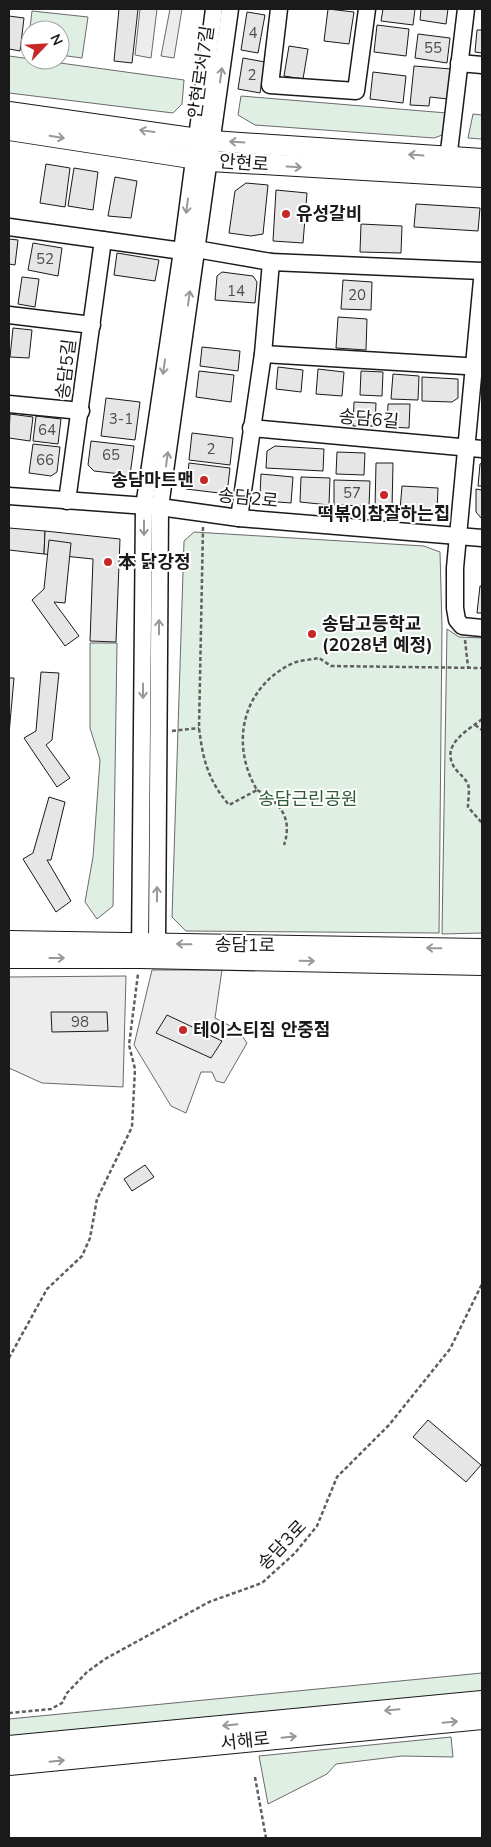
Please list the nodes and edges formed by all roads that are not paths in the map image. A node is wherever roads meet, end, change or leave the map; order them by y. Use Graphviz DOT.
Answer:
graph roads {
  1 [pos="214,9"];
  2 [pos="230,9"];
  3 [pos="279,9"];
  4 [pos="366,9"];
  5 [pos="466,9"];
  6 [pos="459,63"];
  7 [pos="482,64"];
  8 [pos="9,112"];
  9 [pos="9,130"];
  10 [pos="204,139"];
  11 [pos="202,159"];
  12 [pos="482,159"];
  13 [pos="448,166"];
  14 [pos="482,176"];
  15 [pos="9,227"];
  16 [pos="103,240"];
  17 [pos="189,250"];
  18 [pos="271,262"];
  19 [pos="482,271"];
  20 [pos="482,280"];
  21 [pos="9,315"];
  22 [pos="92,326"];
  23 [pos="263,354"];
  24 [pos="478,366"];
  25 [pos="9,404"];
  26 [pos="81,411"];
  27 [pos="251,428"];
  28 [pos="465,447"];
  29 [pos="482,449"];
  30 [pos="9,496"];
  31 [pos="67,500"];
  32 [pos="152,507"];
  33 [pos="239,518"];
  34 [pos="457,536"];
  35 [pos="482,538"];
  36 [pos="482,628"];
  37 [pos="9,941"];
  38 [pos="482,949"];
  39 [pos="149,950"];
  40 [pos="9,958"];
  41 [pos="482,965"];
  42 [pos="482,1701"];
  43 [pos="482,1719"];
  44 [pos="9,1746"];
  45 [pos="9,1766"];
  1 -- 10 [label="street, 안현로서7길"];
  10 -- 2 [label="street, 안현로서7길, one-way"];
  3 -- 4 [label="street"];
  5 -- 6 [label="street"];
  6 -- 7 [label="street"];
  6 -- 13 [label="street"];
  10 -- 8 [label="main road, 안현로, one-way"];
  9 -- 11 [label="main road, 안현로, one-way"];
  10 -- 11 [label="street"];
  13 -- 10 [label="main road, 안현로, one-way"];
  11 -- 13 [label="main road, 안현로, one-way"];
  11 -- 17 [label="street"];
  12 -- 13 [label="main road, 안현로"];
  13 -- 14 [label="main road, 안현로"];
  15 -- 16 [label="street"];
  16 -- 17 [label="street"];
  16 -- 22 [label="street"];
  17 -- 18 [label="street"];
  17 -- 32 [label="street"];
  18 -- 19 [label="street"];
  18 -- 23 [label="street"];
  20 -- 24 [label="street"];
  21 -- 22 [label="street, 송담5길"];
  22 -- 26 [label="street, 송담5길"];
  23 -- 24 [label="street"];
  23 -- 27 [label="street"];
  24 -- 28 [label="street"];
  25 -- 26 [label="street, 송담5길"];
  26 -- 31 [label="street, 송담5길"];
  27 -- 28 [label="street, 송담6길"];
  27 -- 33 [label="street"];
  28 -- 29 [label="street, 송담6길"];
  28 -- 34 [label="street"];
  30 -- 31 [label="street, 송담2로"];
  31 -- 32 [label="street, 송담2로"];
  32 -- 33 [label="street, 송담2로"];
  32 -- 39 [label="street"];
  33 -- 34 [label="street, 송담2로"];
  34 -- 35 [label="street, 송담2로"];
  34 -- 36 [label="street"];
  37 -- 39 [label="main road, 송담1로"];
  38 -- 39 [label="main road, 송담1로, one-way"];
  40 -- 39 [label="main road, 송담1로, one-way"];
  39 -- 41 [label="main road, 송담1로, one-way"];
  42 -- 44 [label="main road, 서해로, one-way"];
  45 -- 43 [label="main road, 서해로, one-way"];
}
